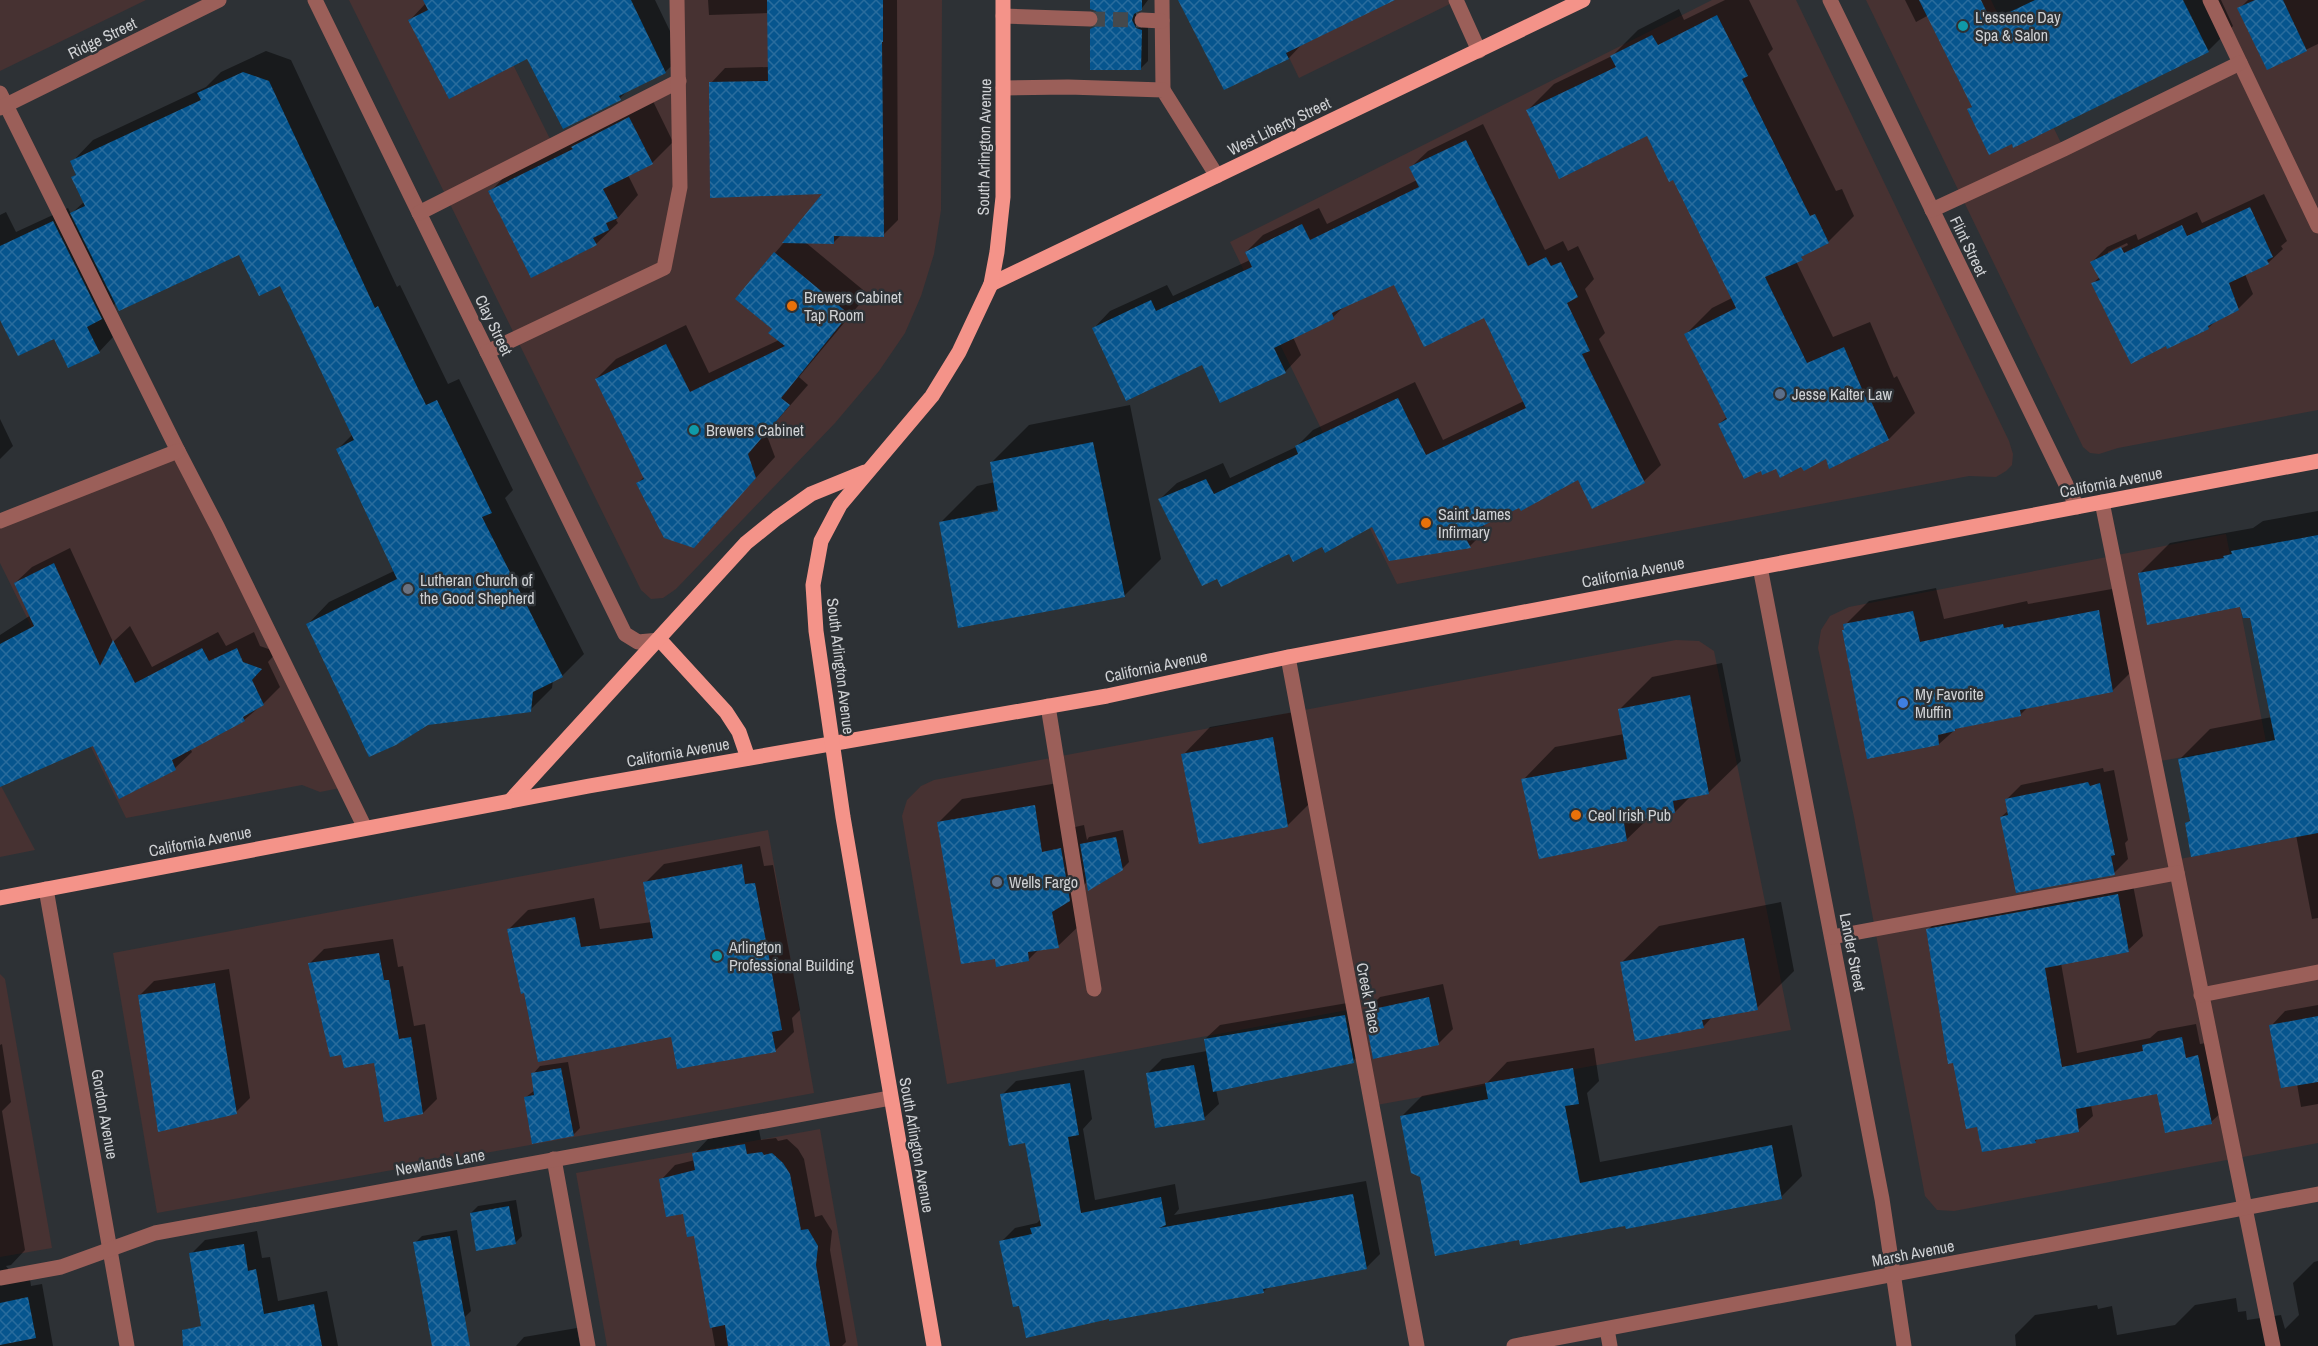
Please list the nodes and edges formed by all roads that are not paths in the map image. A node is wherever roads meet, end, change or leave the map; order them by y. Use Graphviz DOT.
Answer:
graph roads {
  1 [pos="219,0"];
  2 [pos="315,0"];
  3 [pos="677,0"];
  4 [pos="1003,0"];
  5 [pos="1162,0"];
  6 [pos="1456,0"];
  7 [pos="1583,0"];
  8 [pos="1830,0"];
  9 [pos="2210,0"];
  10 [pos="1003,16"];
  11 [pos="1090,19"];
  12 [pos="1142,20"];
  13 [pos="1162,21"];
  14 [pos="1479,51"];
  15 [pos="2240,63"];
  16 [pos="679,81"];
  17 [pos="1003,88"];
  18 [pos="1163,90"];
  19 [pos="2,102"];
  20 [pos="1217,176"];
  21 [pos="1932,210"];
  22 [pos="419,213"];
  23 [pos="2318,226"];
  24 [pos="991,284"];
  25 [pos="487,352"];
  26 [pos="178,451"];
  27 [pos="2318,461"];
  28 [pos="868,471"];
  29 [pos="2102,502"];
  30 [pos="2077,507"];
  31 [pos="0,521"];
  32 [pos="1760,567"];
  33 [pos="660,640"];
  34 [pos="1288,657"];
  35 [pos="1048,706"];
  36 [pos="832,743"];
  37 [pos="748,758"];
  38 [pos="510,801"];
  39 [pos="365,828"];
  40 [pos="2177,873"];
  41 [pos="46,889"];
  42 [pos="0,898"];
  43 [pos="1832,937"];
  44 [pos="2318,972"];
  45 [pos="1094,989"];
  46 [pos="2201,994"];
  47 [pos="890,1098"];
  48 [pos="554,1160"];
  49 [pos="2318,1194"];
  50 [pos="2245,1208"];
  51 [pos="111,1250"];
  52 [pos="1893,1275"];
  53 [pos="0,1278"];
  54 [pos="1607,1329"];
  55 [pos="128,1346"];
  56 [pos="588,1346"];
  57 [pos="934,1346"];
  58 [pos="1417,1346"];
  59 [pos="1514,1346"];
  60 [pos="1610,1346"];
  61 [pos="1904,1346"];
  62 [pos="2272,1346"];
  1 -- 19 [label="street, Ridge Street"];
  2 -- 22 [label="street, Clay Street"];
  3 -- 16 [label="street"];
  4 -- 10 [label="main road, South Arlington Avenue"];
  5 -- 13 [label="street"];
  6 -- 14 [label="street"];
  7 -- 14 [label="main road, West Liberty Street"];
  8 -- 21 [label="street, Flint Street"];
  9 -- 15 [label="street"];
  10 -- 11 [label="street"];
  10 -- 17 [label="main road, South Arlington Avenue"];
  12 -- 13 [label="street"];
  13 -- 18 [label="street"];
  14 -- 20 [label="main road, West Liberty Street"];
  15 -- 21 [label="street"];
  15 -- 23 [label="street"];
  16 -- 22 [label="street"];
  16 -- 25 [label="street"];
  17 -- 18 [label="street"];
  17 -- 24 [label="main road, South Arlington Avenue"];
  18 -- 20 [label="street"];
  19 -- 26 [label="street"];
  20 -- 24 [label="main road, West Liberty Street"];
  21 -- 30 [label="street, Flint Street"];
  22 -- 25 [label="street, Clay Street"];
  24 -- 28 [label="main road, South Arlington Avenue"];
  25 -- 33 [label="street, Clay Street"];
  26 -- 31 [label="street"];
  26 -- 39 [label="street"];
  27 -- 29 [label="main road, California Avenue"];
  28 -- 33 [label="main road"];
  28 -- 36 [label="main road, South Arlington Avenue"];
  29 -- 30 [label="main road, California Avenue"];
  29 -- 40 [label="street"];
  30 -- 32 [label="main road, California Avenue"];
  32 -- 34 [label="main road, California Avenue"];
  32 -- 43 [label="street, Lander Street"];
  33 -- 37 [label="main road"];
  33 -- 38 [label="main road"];
  34 -- 35 [label="main road, California Avenue"];
  34 -- 58 [label="street, Creek Place"];
  35 -- 36 [label="main road, California Avenue"];
  35 -- 45 [label="street"];
  36 -- 37 [label="main road, California Avenue"];
  36 -- 47 [label="main road, South Arlington Avenue"];
  37 -- 38 [label="main road, California Avenue"];
  38 -- 39 [label="main road, California Avenue"];
  39 -- 41 [label="main road, California Avenue"];
  40 -- 43 [label="street"];
  40 -- 46 [label="street"];
  41 -- 42 [label="main road, California Avenue"];
  41 -- 51 [label="street, Gordon Avenue"];
  43 -- 52 [label="street, Lander Street"];
  44 -- 46 [label="street"];
  46 -- 50 [label="street"];
  47 -- 48 [label="street, Newlands Lane"];
  47 -- 57 [label="main road, South Arlington Avenue"];
  48 -- 51 [label="street, Newlands Lane"];
  48 -- 56 [label="street"];
  49 -- 50 [label="street, Marsh Avenue"];
  50 -- 52 [label="street, Marsh Avenue"];
  50 -- 62 [label="street"];
  51 -- 53 [label="street, Newlands Lane"];
  51 -- 55 [label="street, Gordon Avenue"];
  52 -- 54 [label="street, Marsh Avenue"];
  52 -- 61 [label="street, Lander Street"];
  54 -- 59 [label="street, Marsh Avenue"];
  54 -- 60 [label="street"];
}
